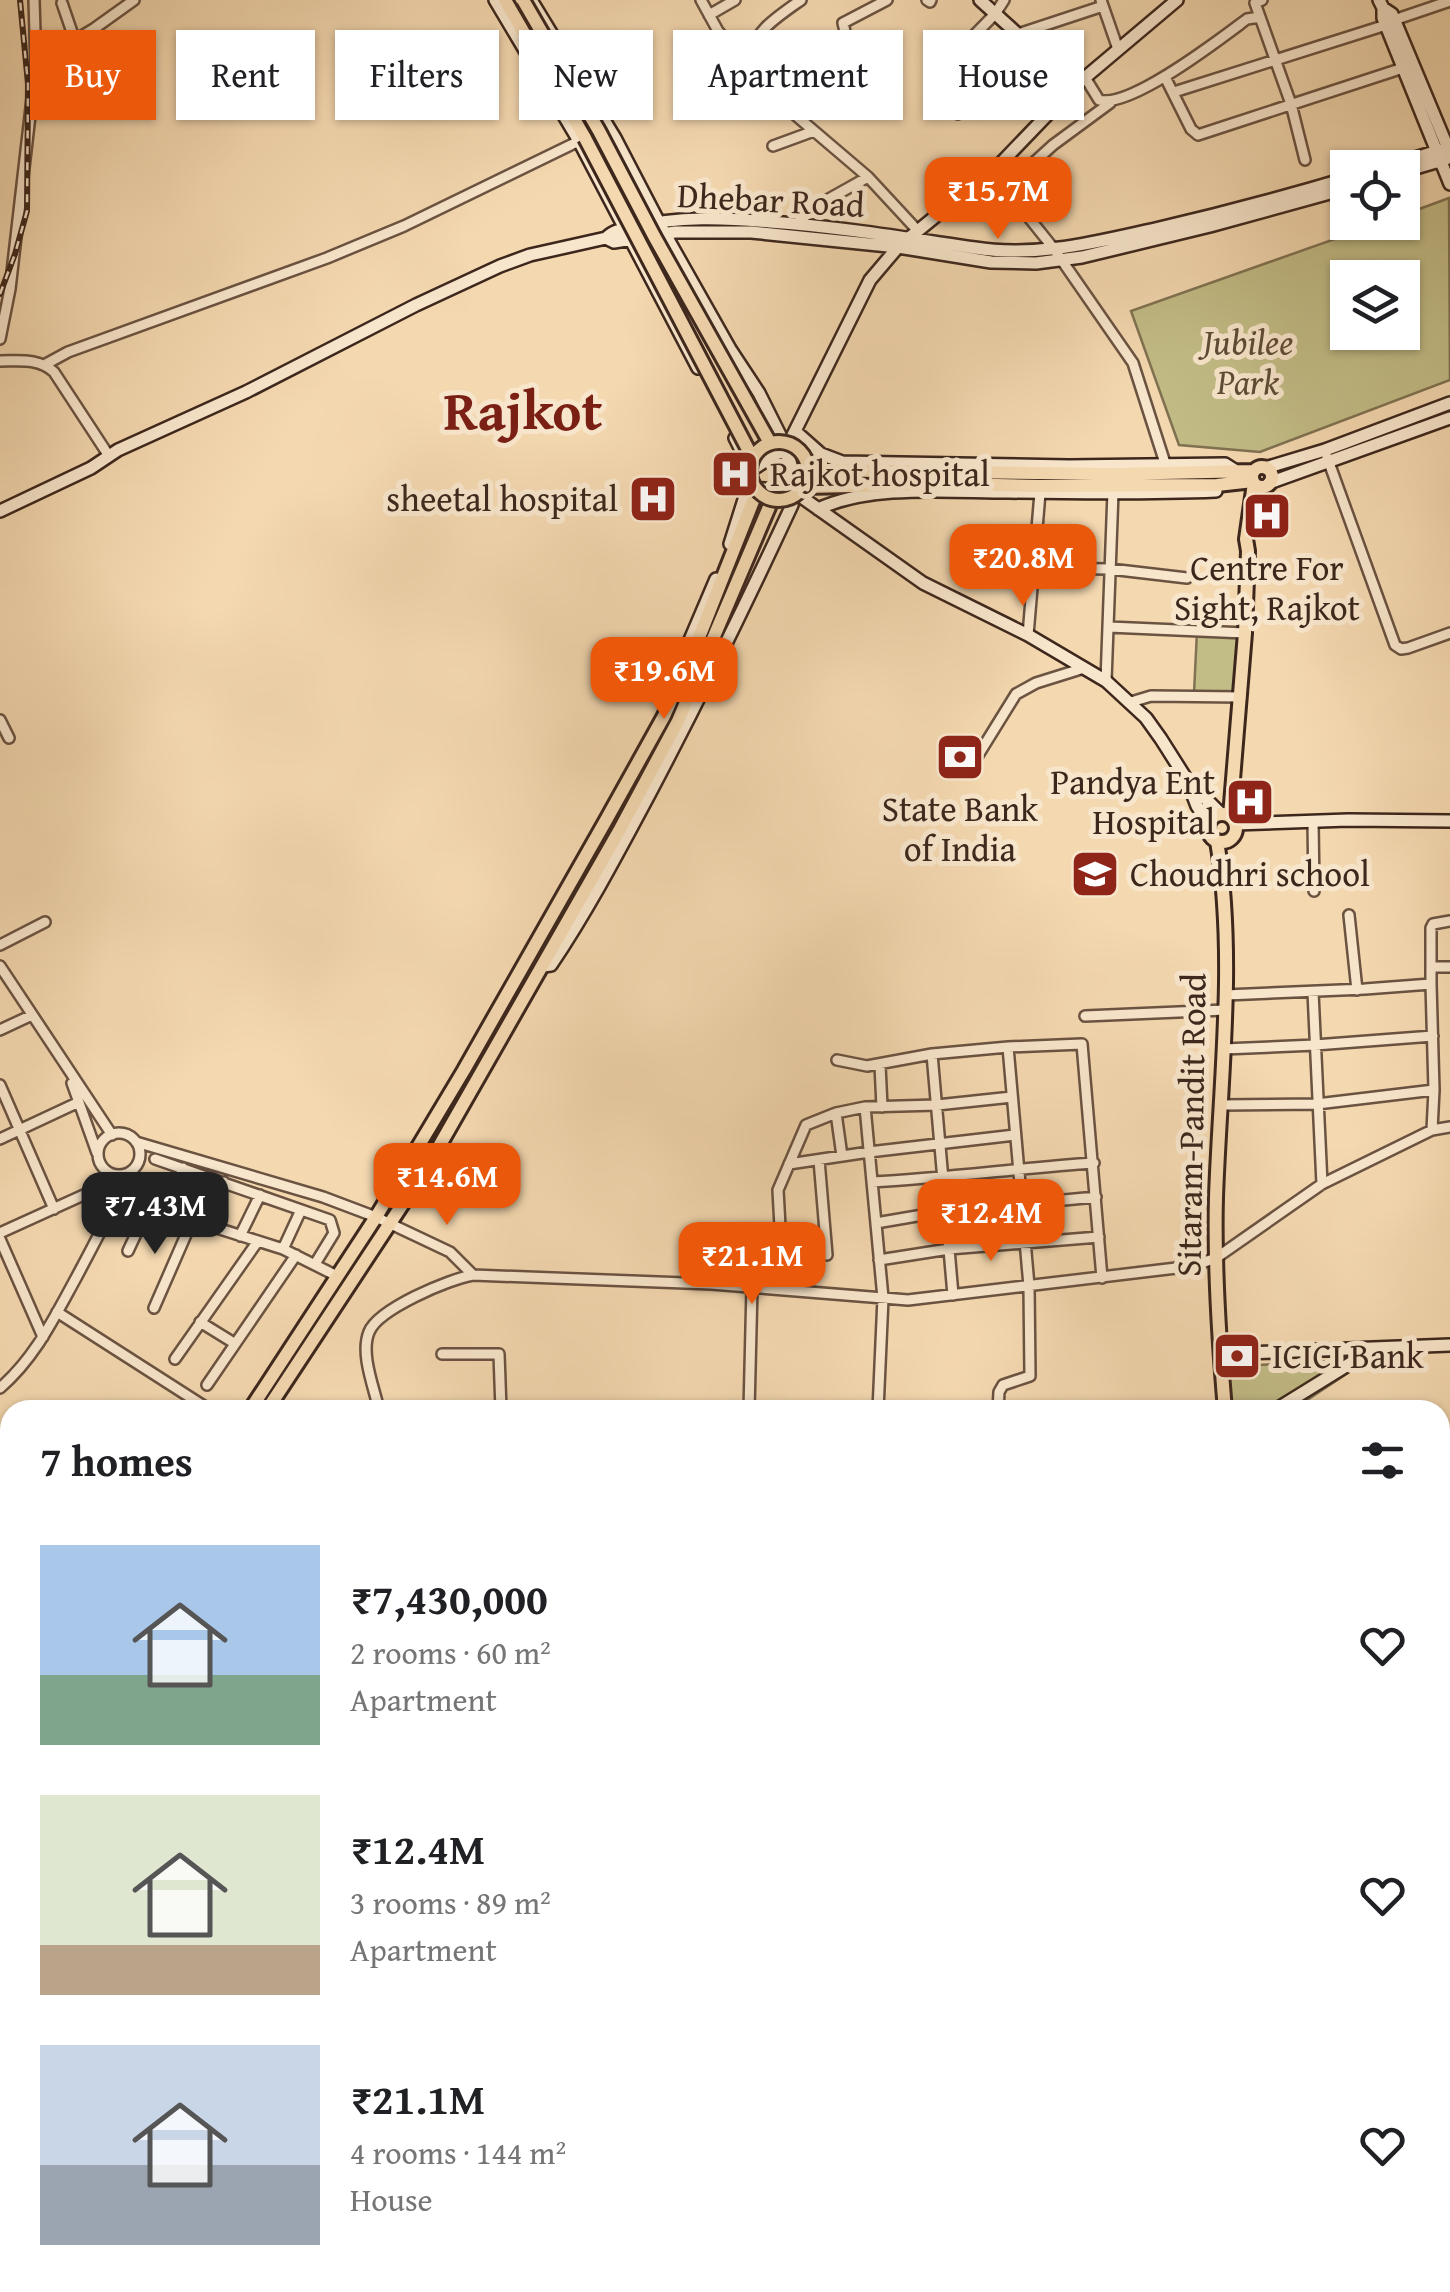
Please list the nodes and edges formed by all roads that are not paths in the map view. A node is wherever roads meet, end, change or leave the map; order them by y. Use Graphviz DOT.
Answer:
graph roads {
  1 [pos="34,0"];
  2 [pos="134,0"];
  3 [pos="494,0"];
  4 [pos="505,0"];
  5 [pos="523,0"];
  6 [pos="532,0"];
  7 [pos="701,0"];
  8 [pos="735,0"];
  9 [pos="802,0"];
  10 [pos="887,0"];
  11 [pos="980,0"];
  12 [pos="1004,0"];
  13 [pos="1176,0"];
  14 [pos="1262,0"];
  15 [pos="1450,1"];
  16 [pos="62,2"];
  17 [pos="1102,3"];
  18 [pos="1381,4"];
  19 [pos="995,14"];
  20 [pos="709,15"];
  21 [pos="1260,17"];
  22 [pos="1390,23"];
  23 [pos="36,30"];
  24 [pos="72,30"];
  25 [pos="90,30"];
  26 [pos="717,30"];
  27 [pos="763,30"];
  28 [pos="845,30"];
  29 [pos="978,30"];
  30 [pos="1013,30"];
  31 [pos="1029,30"];
  32 [pos="1118,49"];
  33 [pos="1274,59"];
  34 [pos="1403,68"];
  35 [pos="1165,77"];
  36 [pos="1084,80"];
  37 [pos="1084,86"];
  38 [pos="1174,92"];
  39 [pos="1110,102"];
  40 [pos="1291,104"];
  41 [pos="30,116"];
  42 [pos="801,120"];
  43 [pos="1044,120"];
  44 [pos="814,131"];
  45 [pos="578,141"];
  46 [pos="773,146"];
  47 [pos="1446,153"];
  48 [pos="1420,159"];
  49 [pos="1304,160"];
  50 [pos="1420,164"];
  51 [pos="868,178"];
  52 [pos="1330,183"];
  53 [pos="1450,184"];
  54 [pos="1330,193"];
  55 [pos="796,224"];
  56 [pos="662,228"];
  57 [pos="628,234"];
  58 [pos="914,234"];
  59 [pos="898,247"];
  60 [pos="1054,248"];
  61 [pos="1062,260"];
  62 [pos="0,338"];
  63 [pos="0,361"];
  64 [pos="46,364"];
  65 [pos="1450,403"];
  66 [pos="1450,418"];
  67 [pos="795,432"];
  68 [pos="776,447"];
  69 [pos="109,456"];
  70 [pos="1327,456"];
  71 [pos="752,457"];
  72 [pos="1165,464"];
  73 [pos="808,470"];
  74 [pos="1236,477"];
  75 [pos="1216,479"];
  76 [pos="1260,479"];
  77 [pos="750,484"];
  78 [pos="798,489"];
  79 [pos="1040,492"];
  80 [pos="1112,492"];
  81 [pos="772,500"];
  82 [pos="818,509"];
  83 [pos="0,511"];
  84 [pos="1034,568"];
  85 [pos="1110,569"];
  86 [pos="1187,578"];
  87 [pos="1109,628"];
  88 [pos="1245,633"];
  89 [pos="1450,633"];
  90 [pos="1028,634"];
  91 [pos="1085,668"];
  92 [pos="1106,681"];
  93 [pos="1240,697"];
  94 [pos="1130,702"];
  95 [pos="0,720"];
  96 [pos="9,738"];
  97 [pos="972,765"];
  98 [pos="1187,780"];
  99 [pos="1229,818"];
  100 [pos="1450,821"];
  101 [pos="1314,822"];
  102 [pos="1208,823"];
  103 [pos="1223,840"];
  104 [pos="1314,892"];
  105 [pos="1349,915"];
  106 [pos="1450,921"];
  107 [pos="44,922"];
  108 [pos="0,945"];
  109 [pos="544,965"];
  110 [pos="1431,967"];
  111 [pos="1450,967"];
  112 [pos="1,971"];
  113 [pos="1431,984"];
  114 [pos="1357,990"];
  115 [pos="1313,992"];
  116 [pos="1226,1002"];
  117 [pos="32,1015"];
  118 [pos="1085,1016"];
  119 [pos="0,1030"];
  120 [pos="1433,1036"];
  121 [pos="1314,1046"];
  122 [pos="1008,1047"];
  123 [pos="1224,1049"];
  124 [pos="932,1054"];
  125 [pos="838,1060"];
  126 [pos="880,1064"];
  127 [pos="68,1070"];
  128 [pos="0,1085"];
  129 [pos="1434,1090"];
  130 [pos="1012,1097"];
  131 [pos="78,1102"];
  132 [pos="1316,1104"];
  133 [pos="937,1105"];
  134 [pos="1222,1105"];
  135 [pos="865,1107"];
  136 [pos="882,1107"];
  137 [pos="836,1113"];
  138 [pos="1450,1127"];
  139 [pos="19,1130"];
  140 [pos="1432,1130"];
  141 [pos="112,1135"];
  142 [pos="1016,1135"];
  143 [pos="0,1139"];
  144 [pos="136,1142"];
  145 [pos="940,1143"];
  146 [pos="870,1152"];
  147 [pos="98,1156"];
  148 [pos="842,1156"];
  149 [pos="155,1159"];
  150 [pos="819,1160"];
  151 [pos="1094,1163"];
  152 [pos="789,1164"];
  153 [pos="183,1168"];
  154 [pos="1018,1168"];
  155 [pos="129,1173"];
  156 [pos="110,1178"];
  157 [pos="943,1178"];
  158 [pos="224,1182"];
  159 [pos="872,1182"];
  160 [pos="1322,1184"];
  161 [pos="260,1195"];
  162 [pos="1096,1196"];
  163 [pos="135,1202"];
  164 [pos="1022,1205"];
  165 [pos="149,1206"];
  166 [pos="54,1209"];
  167 [pos="113,1209"];
  168 [pos="302,1210"];
  169 [pos="946,1210"];
  170 [pos="167,1213"];
  171 [pos="383,1220"];
  172 [pos="192,1221"];
  173 [pos="876,1223"];
  174 [pos="208,1226"];
  175 [pos="0,1236"];
  176 [pos="240,1236"];
  177 [pos="1099,1237"];
  178 [pos="258,1241"];
  179 [pos="1025,1242"];
  180 [pos="781,1245"];
  181 [pos="950,1249"];
  182 [pos="283,1250"];
  183 [pos="128,1251"];
  184 [pos="296,1255"];
  185 [pos="827,1255"];
  186 [pos="1216,1258"];
  187 [pos="879,1260"];
  188 [pos="315,1264"];
  189 [pos="338,1276"];
  190 [pos="472,1276"];
  191 [pos="1102,1278"];
  192 [pos="1029,1286"];
  193 [pos="752,1287"];
  194 [pos="954,1295"];
  195 [pos="883,1298"];
  196 [pos="154,1308"];
  197 [pos="57,1312"];
  198 [pos="200,1322"];
  199 [pos="43,1337"];
  200 [pos="234,1343"];
  201 [pos="1450,1345"];
  202 [pos="1376,1348"];
  203 [pos="442,1354"];
  204 [pos="1221,1354"];
  205 [pos="176,1360"];
  206 [pos="208,1385"];
  207 [pos="0,1388"];
  208 [pos="194,1400"];
  209 [pos="257,1400"];
  210 [pos="273,1400"];
  211 [pos="377,1400"];
  212 [pos="501,1400"];
  213 [pos="749,1400"];
  214 [pos="878,1400"];
  215 [pos="999,1400"];
  216 [pos="1224,1400"];
  217 [pos="1291,1400"];
  1 -- 23 [label="street"];
  2 -- 25 [label="street"];
  3 -- 45 [label="street"];
  4 -- 71 [label="main road, bridge"];
  5 -- 68 [label="main road, bridge"];
  6 -- 56 [label="street"];
  7 -- 20 [label="street"];
  8 -- 20 [label="street"];
  9 -- 27 [label="street"];
  10 -- 28 [label="street"];
  11 -- 19 [label="street"];
  12 -- 19 [label="street"];
  13 -- 32 [label="street"];
  14 -- 21 [label="street"];
  15 -- 22 [label="street"];
  16 -- 24 [label="street"];
  17 -- 31 [label="street"];
  17 -- 32 [label="street"];
  18 -- 22 [label="street"];
  19 -- 29 [label="street"];
  19 -- 30 [label="street"];
  20 -- 26 [label="street"];
  21 -- 33 [label="street"];
  21 -- 35 [label="street"];
  22 -- 33 [label="street"];
  22 -- 34 [label="street"];
  22 -- 47 [label="street"];
  32 -- 36 [label="street"];
  33 -- 38 [label="street"];
  33 -- 40 [label="street"];
  34 -- 40 [label="street"];
  34 -- 47 [label="street"];
  35 -- 38 [label="street"];
  35 -- 39 [label="street"];
  37 -- 39 [label="street"];
  38 -- 40 [label="street"];
  39 -- 60 [label="street"];
  40 -- 49 [label="street"];
  41 -- 62 [label="street"];
  42 -- 44 [label="street"];
  43 -- 58 [label="street"];
  44 -- 46 [label="street"];
  44 -- 51 [label="street"];
  45 -- 57 [label="street"];
  45 -- 64 [label="street"];
  47 -- 48 [label="street"];
  47 -- 50 [label="street"];
  47 -- 53 [label="street"];
  51 -- 55 [label="street"];
  51 -- 58 [label="street"];
  52 -- 60 [label="street, Dhebar Road"];
  54 -- 61 [label="street, Dhebar Road"];
  55 -- 56 [label="street, Dhebar Road"];
  55 -- 58 [label="street, Dhebar Road"];
  56 -- 57 [label="street, Dhebar Road"];
  56 -- 59 [label="street, Dhebar Road"];
  56 -- 68 [label="street"];
  57 -- 69 [label="street, Dhebar Road"];
  57 -- 77 [label="street"];
  58 -- 59 [label="street"];
  58 -- 60 [label="street, Dhebar Road"];
  59 -- 61 [label="street, Dhebar Road"];
  59 -- 67 [label="street"];
  60 -- 61 [label="street"];
  61 -- 72 [label="street"];
  63 -- 64 [label="street"];
  64 -- 69 [label="street"];
  65 -- 70 [label="street"];
  66 -- 70 [label="street"];
  67 -- 68 [label="street"];
  67 -- 72 [label="street"];
  68 -- 71 [label="main road, bridge"];
  68 -- 73 [label="main road, bridge"];
  68 -- 77 [label="street"];
  68 -- 78 [label="street"];
  69 -- 83 [label="street, Dhebar Road"];
  70 -- 76 [label="street"];
  70 -- 89 [label="street"];
  71 -- 77 [label="main road, bridge"];
  72 -- 74 [label="street"];
  73 -- 75 [label="main road"];
  73 -- 78 [label="main road, bridge"];
  74 -- 75 [label="main road"];
  74 -- 76 [label="main road"];
  74 -- 80 [label="street"];
  75 -- 78 [label="main road"];
  76 -- 88 [label="main road"];
  77 -- 78 [label="street"];
  77 -- 81 [label="main road, bridge"];
  77 -- 171 [label="main road"];
  78 -- 81 [label="main road, bridge"];
  78 -- 82 [label="street"];
  78 -- 109 [label="street"];
  79 -- 80 [label="street"];
  79 -- 82 [label="street"];
  79 -- 84 [label="street"];
  80 -- 85 [label="street"];
  81 -- 109 [label="main road"];
  82 -- 90 [label="street"];
  84 -- 85 [label="street"];
  84 -- 90 [label="street"];
  85 -- 86 [label="street"];
  85 -- 87 [label="street"];
  87 -- 88 [label="street"];
  87 -- 92 [label="street"];
  88 -- 93 [label="main road"];
  90 -- 91 [label="street"];
  91 -- 92 [label="street"];
  91 -- 97 [label="street"];
  92 -- 94 [label="street"];
  93 -- 94 [label="street"];
  93 -- 99 [label="main road"];
  94 -- 98 [label="street"];
  95 -- 96 [label="street"];
  98 -- 99 [label="street"];
  98 -- 102 [label="street"];
  99 -- 101 [label="street"];
  99 -- 102 [label="main road"];
  99 -- 103 [label="main road"];
  100 -- 101 [label="street"];
  101 -- 104 [label="street"];
  102 -- 103 [label="main road"];
  103 -- 116 [label="main road, Sitaram-Pandit Road"];
  105 -- 114 [label="street"];
  106 -- 110 [label="street"];
  107 -- 108 [label="street"];
  109 -- 171 [label="main road"];
  110 -- 111 [label="street"];
  110 -- 113 [label="street"];
  112 -- 117 [label="street"];
  113 -- 114 [label="street"];
  113 -- 120 [label="street"];
  114 -- 115 [label="street"];
  115 -- 116 [label="street"];
  115 -- 121 [label="street"];
  116 -- 118 [label="street"];
  116 -- 123 [label="main road, Sitaram-Pandit Road"];
  117 -- 119 [label="street"];
  117 -- 127 [label="street"];
  120 -- 121 [label="street"];
  120 -- 129 [label="street"];
  121 -- 123 [label="street"];
  121 -- 132 [label="street"];
  122 -- 124 [label="street"];
  122 -- 130 [label="street"];
  122 -- 151 [label="street"];
  123 -- 134 [label="main road, Sitaram-Pandit Road"];
  124 -- 126 [label="street"];
  124 -- 133 [label="street"];
  125 -- 126 [label="street"];
  126 -- 136 [label="street"];
  127 -- 131 [label="street"];
  127 -- 141 [label="street"];
  128 -- 139 [label="street"];
  129 -- 132 [label="street"];
  129 -- 140 [label="street"];
  130 -- 133 [label="street"];
  130 -- 142 [label="street"];
  131 -- 139 [label="street"];
  131 -- 147 [label="street"];
  132 -- 134 [label="street"];
  132 -- 160 [label="street"];
  133 -- 136 [label="street"];
  133 -- 145 [label="street"];
  134 -- 186 [label="main road, Sitaram-Pandit Road"];
  135 -- 136 [label="street"];
  135 -- 137 [label="street"];
  135 -- 146 [label="street"];
  137 -- 148 [label="street"];
  137 -- 152 [label="street"];
  138 -- 140 [label="street"];
  139 -- 143 [label="street"];
  139 -- 166 [label="street"];
  140 -- 160 [label="street"];
  141 -- 144 [label="street"];
  141 -- 147 [label="street"];
  142 -- 145 [label="street"];
  142 -- 154 [label="street"];
  144 -- 155 [label="street"];
  144 -- 171 [label="street"];
  145 -- 146 [label="street"];
  145 -- 157 [label="street"];
  146 -- 148 [label="street"];
  146 -- 159 [label="street"];
  147 -- 156 [label="street"];
  148 -- 150 [label="street"];
  149 -- 153 [label="street"];
  150 -- 152 [label="street"];
  150 -- 185 [label="street"];
  151 -- 154 [label="street"];
  151 -- 162 [label="street"];
  152 -- 180 [label="street"];
  153 -- 158 [label="street"];
  153 -- 170 [label="street"];
  154 -- 157 [label="street"];
  154 -- 164 [label="street"];
  155 -- 156 [label="street"];
  155 -- 167 [label="street"];
  156 -- 166 [label="street"];
  156 -- 167 [label="street"];
  157 -- 159 [label="street"];
  157 -- 169 [label="street"];
  158 -- 161 [label="street"];
  158 -- 174 [label="street"];
  159 -- 173 [label="street"];
  160 -- 186 [label="street"];
  161 -- 168 [label="street"];
  161 -- 176 [label="street"];
  162 -- 164 [label="street"];
  162 -- 177 [label="street"];
  163 -- 165 [label="street"];
  164 -- 169 [label="street"];
  164 -- 179 [label="street"];
  165 -- 170 [label="street"];
  165 -- 183 [label="street"];
  166 -- 175 [label="street"];
  167 -- 197 [label="street"];
  168 -- 182 [label="street"];
  168 -- 188 [label="street"];
  169 -- 173 [label="street"];
  169 -- 181 [label="street"];
  170 -- 172 [label="street"];
  171 -- 189 [label="main road"];
  171 -- 190 [label="street"];
  171 -- 210 [label="main road"];
  172 -- 174 [label="street"];
  172 -- 196 [label="street"];
  173 -- 187 [label="street"];
  174 -- 176 [label="street"];
  175 -- 199 [label="street"];
  176 -- 178 [label="street"];
  177 -- 179 [label="street"];
  177 -- 191 [label="street"];
  178 -- 182 [label="street"];
  178 -- 198 [label="street"];
  179 -- 181 [label="street"];
  179 -- 192 [label="street"];
  181 -- 187 [label="street"];
  181 -- 194 [label="street"];
  182 -- 184 [label="street"];
  184 -- 188 [label="street"];
  184 -- 200 [label="street"];
  186 -- 191 [label="street"];
  186 -- 204 [label="main road, Sitaram-Pandit Road"];
  187 -- 195 [label="street"];
  188 -- 189 [label="street"];
  189 -- 209 [label="main road"];
  190 -- 193 [label="street"];
  190 -- 211 [label="street"];
  191 -- 192 [label="street"];
  192 -- 194 [label="street"];
  192 -- 215 [label="street"];
  193 -- 195 [label="street"];
  193 -- 213 [label="street"];
  194 -- 195 [label="street"];
  195 -- 214 [label="street"];
  197 -- 199 [label="street"];
  197 -- 208 [label="street"];
  198 -- 200 [label="street"];
  198 -- 205 [label="street"];
  199 -- 207 [label="street"];
  200 -- 206 [label="street"];
  201 -- 202 [label="street"];
  202 -- 204 [label="street"];
  202 -- 217 [label="street"];
  203 -- 212 [label="street"];
  204 -- 216 [label="main road, Sitaram-Pandit Road"];
}
